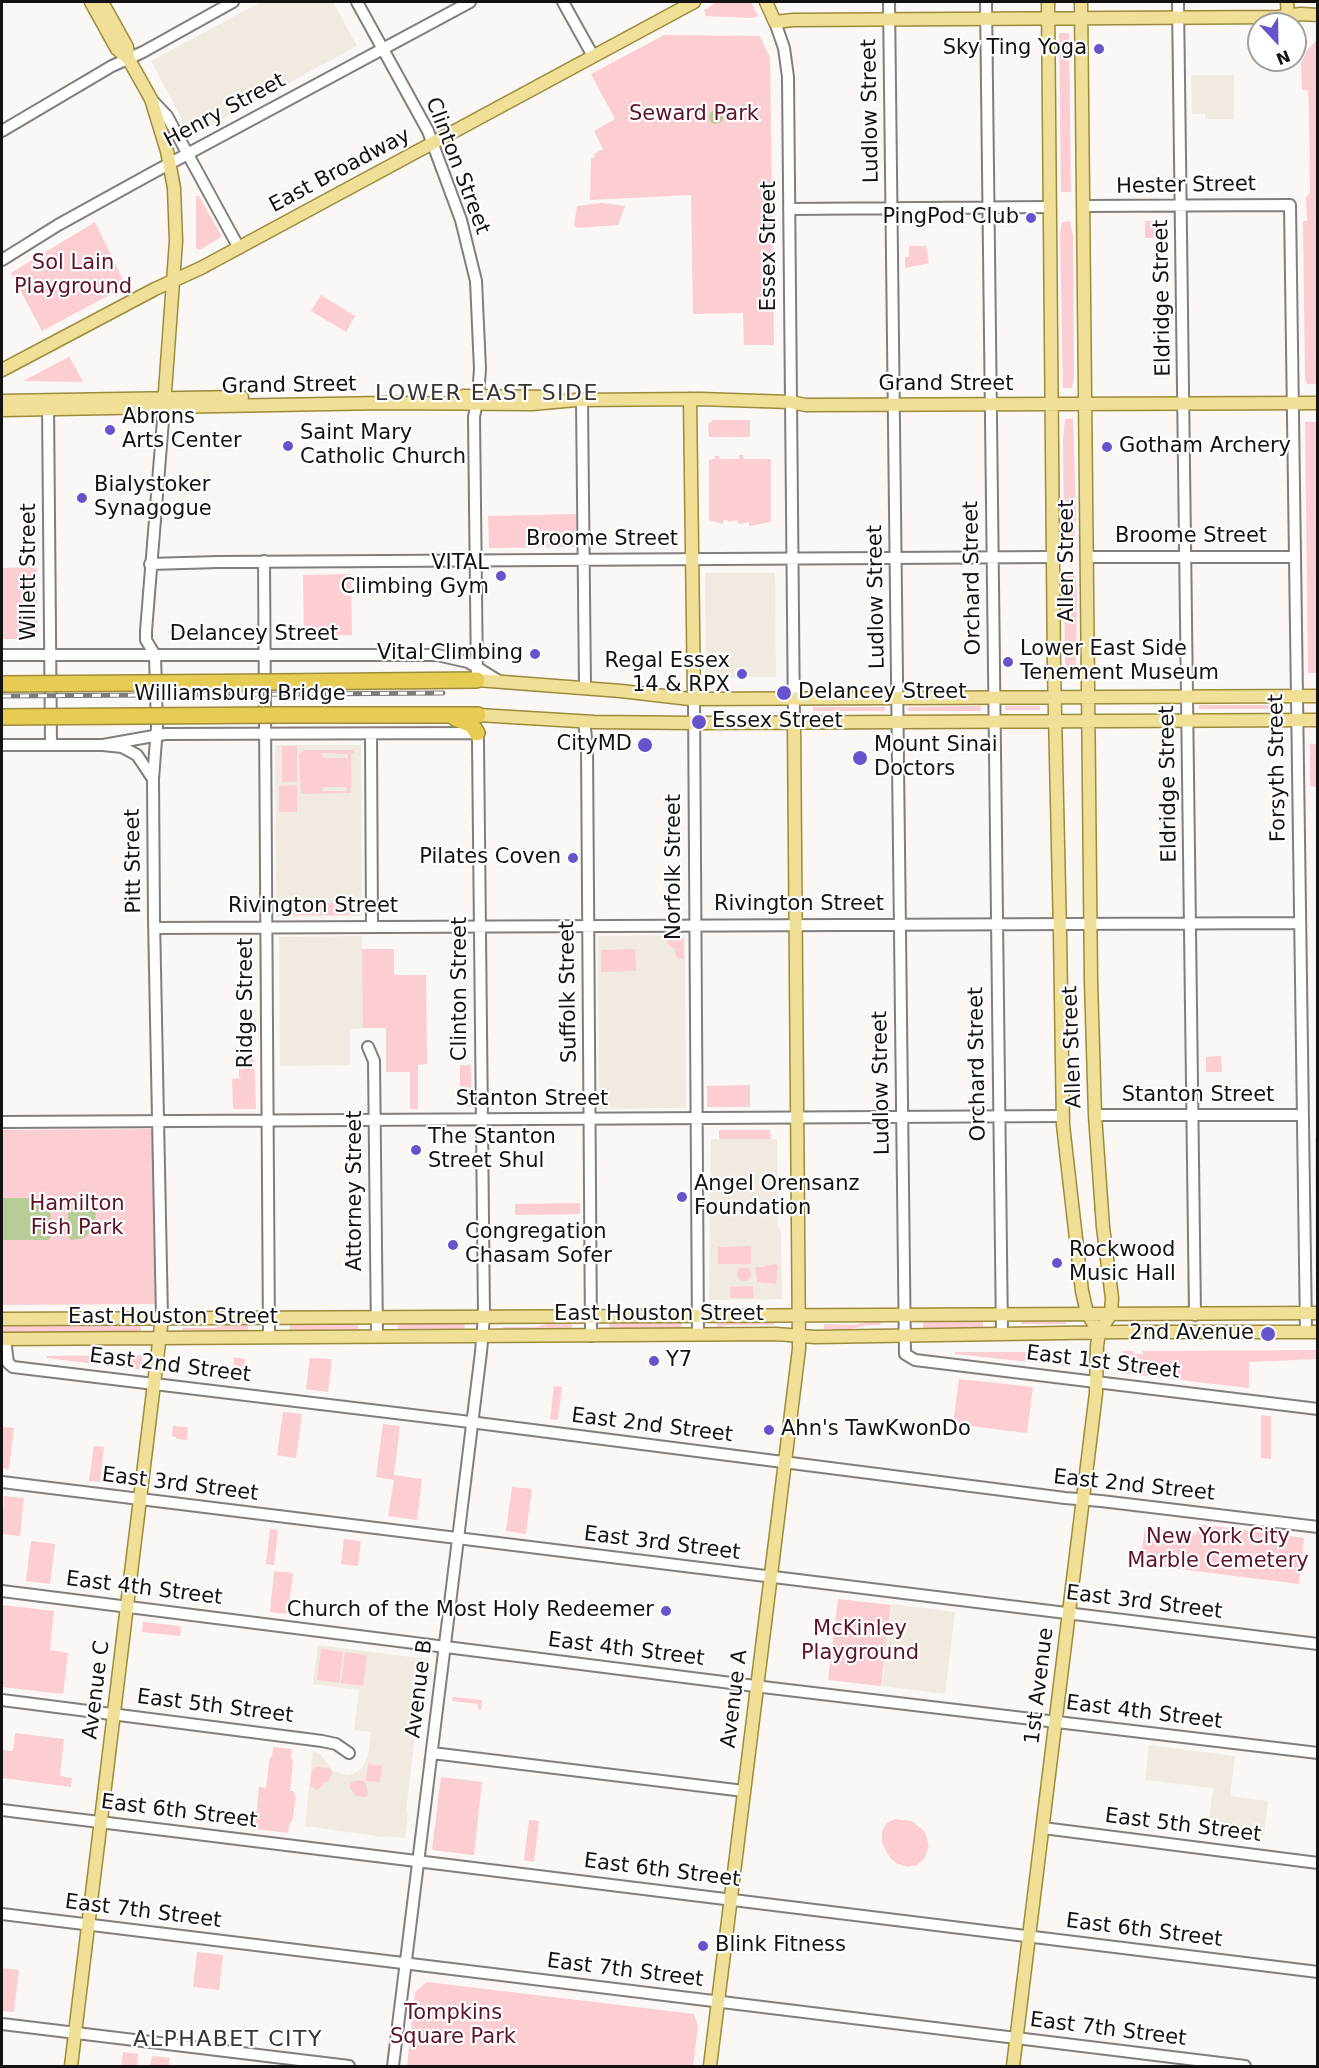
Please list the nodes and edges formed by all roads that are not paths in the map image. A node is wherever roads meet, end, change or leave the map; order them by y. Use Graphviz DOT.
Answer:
graph roads {
  1 [pos="91,2"];
  2 [pos="102,2"];
  3 [pos="234,2"];
  4 [pos="357,2"];
  5 [pos="470,2"];
  6 [pos="563,2"];
  7 [pos="694,2"];
  8 [pos="766,2"];
  9 [pos="889,2"];
  10 [pos="986,2"];
  11 [pos="1048,2"];
  12 [pos="1081,2"];
  13 [pos="1178,2"];
  14 [pos="1081,17"];
  15 [pos="1179,17"];
  16 [pos="986,18"];
  17 [pos="1048,18"];
  18 [pos="889,19"];
  19 [pos="1247,19"];
  20 [pos="775,22"];
  21 [pos="383,49"];
  22 [pos="593,56"];
  23 [pos="128,58"];
  24 [pos="151,99"];
  25 [pos="3,126"];
  26 [pos="433,143"];
  27 [pos="188,153"];
  28 [pos="169,163"];
  29 [pos="1290,205"];
  30 [pos="1083,206"];
  31 [pos="1181,206"];
  32 [pos="988,207"];
  33 [pos="1050,207"];
  34 [pos="892,208"];
  35 [pos="789,209"];
  36 [pos="239,248"];
  37 [pos="2,260"];
  38 [pos="173,281"];
  39 [pos="2,370"];
  40 [pos="690,399"];
  41 [pos="478,400"];
  42 [pos="579,400"];
  43 [pos="2,401"];
  44 [pos="790,402"];
  45 [pos="164,403"];
  46 [pos="1293,403"];
  47 [pos="1317,403"];
  48 [pos="48,404"];
  49 [pos="1050,404"];
  50 [pos="1086,404"];
  51 [pos="1184,404"];
  52 [pos="894,405"];
  53 [pos="990,405"];
  54 [pos="2,410"];
  55 [pos="1053,557"];
  56 [pos="1088,557"];
  57 [pos="1186,557"];
  58 [pos="1295,557"];
  59 [pos="896,558"];
  60 [pos="992,558"];
  61 [pos="692,559"];
  62 [pos="792,559"];
  63 [pos="476,560"];
  64 [pos="584,560"];
  65 [pos="264,561"];
  66 [pos="150,564"];
  67 [pos="265,654"];
  68 [pos="2,655"];
  69 [pos="50,655"];
  70 [pos="155,655"];
  71 [pos="477,673"];
  72 [pos="2,684"];
  73 [pos="585,688"];
  74 [pos="1297,696"];
  75 [pos="1317,696"];
  76 [pos="994,697"];
  77 [pos="1054,697"];
  78 [pos="1087,697"];
  79 [pos="1187,697"];
  80 [pos="794,698"];
  81 [pos="898,698"];
  82 [pos="694,699"];
  83 [pos="478,715"];
  84 [pos="450,716"];
  85 [pos="2,717"];
  86 [pos="1188,720"];
  87 [pos="1297,720"];
  88 [pos="1317,720"];
  89 [pos="584,721"];
  90 [pos="1055,721"];
  91 [pos="1088,721"];
  92 [pos="898,722"];
  93 [pos="994,722"];
  94 [pos="693,723"];
  95 [pos="794,723"];
  96 [pos="477,733"];
  97 [pos="371,734"];
  98 [pos="156,735"];
  99 [pos="265,735"];
  100 [pos="2,745"];
  101 [pos="51,745"];
  102 [pos="103,745"];
  103 [pos="153,779"];
  104 [pos="996,923"];
  105 [pos="1060,923"];
  106 [pos="1090,923"];
  107 [pos="1190,923"];
  108 [pos="1300,923"];
  109 [pos="695,924"];
  110 [pos="796,924"];
  111 [pos="900,924"];
  112 [pos="588,925"];
  113 [pos="372,926"];
  114 [pos="481,926"];
  115 [pos="266,927"];
  116 [pos="155,928"];
  117 [pos="368,1047"];
  118 [pos="1095,1115"];
  119 [pos="1193,1115"];
  120 [pos="1302,1115"];
  121 [pos="1062,1116"];
  122 [pos="902,1117"];
  123 [pos="998,1117"];
  124 [pos="697,1118"];
  125 [pos="798,1118"];
  126 [pos="481,1119"];
  127 [pos="590,1119"];
  128 [pos="158,1120"];
  129 [pos="267,1120"];
  130 [pos="376,1120"];
  131 [pos="2,1122"];
  132 [pos="904,1314"];
  133 [pos="1001,1314"];
  134 [pos="1087,1314"];
  135 [pos="1111,1314"];
  136 [pos="1312,1314"];
  137 [pos="698,1315"];
  138 [pos="799,1315"];
  139 [pos="1196,1315"];
  140 [pos="484,1316"];
  141 [pos="591,1316"];
  142 [pos="377,1317"];
  143 [pos="162,1318"];
  144 [pos="269,1318"];
  145 [pos="2,1319"];
  146 [pos="1099,1332"];
  147 [pos="1312,1332"];
  148 [pos="1002,1333"];
  149 [pos="698,1335"];
  150 [pos="904,1335"];
  151 [pos="483,1336"];
  152 [pos="591,1336"];
  153 [pos="799,1336"];
  154 [pos="268,1337"];
  155 [pos="377,1337"];
  156 [pos="160,1338"];
  157 [pos="3,1339"];
  158 [pos="1096,1382"];
  159 [pos="155,1384"];
  160 [pos="1317,1409"];
  161 [pos="473,1423"];
  162 [pos="784,1463"];
  163 [pos="2,1482"];
  164 [pos="1083,1499"];
  165 [pos="140,1500"];
  166 [pos="1317,1527"];
  167 [pos="458,1538"];
  168 [pos="770,1576"];
  169 [pos="2,1591"];
  170 [pos="127,1607"];
  171 [pos="1069,1613"];
  172 [pos="1317,1644"];
  173 [pos="445,1646"];
  174 [pos="756,1686"];
  175 [pos="2,1700"];
  176 [pos="114,1714"];
  177 [pos="1056,1723"];
  178 [pos="349,1753"];
  179 [pos="432,1753"];
  180 [pos="1317,1753"];
  181 [pos="744,1791"];
  182 [pos="2,1810"];
  183 [pos="100,1822"];
  184 [pos="1043,1828"];
  185 [pos="418,1861"];
  186 [pos="1317,1863"];
  187 [pos="730,1899"];
  188 [pos="2,1914"];
  189 [pos="88,1925"];
  190 [pos="1030,1936"];
  191 [pos="405,1964"];
  192 [pos="1317,1972"];
  193 [pos="718,2002"];
  194 [pos="2,2024"];
  195 [pos="75,2033"];
  196 [pos="1017,2039"];
  197 [pos="71,2067"];
  198 [pos="349,2067"];
  199 [pos="393,2067"];
  200 [pos="710,2067"];
  201 [pos="1014,2067"];
  202 [pos="1245,2067"];
  1 -- 23 [label="main road"];
  2 -- 23 [label="main road"];
  3 -- 23 [label="street"];
  4 -- 21 [label="street, Clinton Street"];
  5 -- 21 [label="street, Henry Street"];
  6 -- 22 [label="street"];
  7 -- 22 [label="main road, East Broadway"];
  8 -- 20 [label="main road"];
  9 -- 18 [label="street, Ludlow Street"];
  10 -- 16 [label="street, Orchard Street"];
  11 -- 17 [label="main road, Allen Street"];
  12 -- 14 [label="main road, Allen Street"];
  13 -- 15 [label="street, Eldridge Street"];
  14 -- 15 [label="main road"];
  14 -- 17 [label="main road"];
  14 -- 30 [label="main road, Allen Street"];
  15 -- 19 [label="main road"];
  15 -- 31 [label="street, Eldridge Street"];
  16 -- 17 [label="main road"];
  16 -- 18 [label="main road"];
  16 -- 32 [label="street, Orchard Street"];
  17 -- 33 [label="main road, Allen Street"];
  18 -- 20 [label="main road"];
  18 -- 34 [label="street, Ludlow Street"];
  20 -- 35 [label="street, Essex Street"];
  21 -- 26 [label="street, Clinton Street"];
  21 -- 27 [label="street, Henry Street"];
  22 -- 26 [label="main road, East Broadway"];
  23 -- 24 [label="main road"];
  23 -- 25 [label="street"];
  24 -- 27 [label="street"];
  24 -- 28 [label="main road"];
  26 -- 36 [label="main road, East Broadway"];
  26 -- 41 [label="street, Clinton Street"];
  27 -- 28 [label="street, Henry Street"];
  27 -- 36 [label="street"];
  28 -- 37 [label="street, Henry Street"];
  28 -- 38 [label="main road"];
  29 -- 31 [label="street, Hester Street"];
  29 -- 46 [label="street, Forsyth Street"];
  30 -- 31 [label="street, Hester Street"];
  30 -- 50 [label="main road, Allen Street"];
  31 -- 51 [label="street, Eldridge Street"];
  32 -- 33 [label="street"];
  32 -- 34 [label="street"];
  32 -- 53 [label="street, Orchard Street"];
  33 -- 49 [label="main road, Allen Street"];
  34 -- 35 [label="street"];
  34 -- 52 [label="street, Ludlow Street"];
  35 -- 44 [label="street, Essex Street"];
  36 -- 38 [label="main road, East Broadway"];
  38 -- 39 [label="main road, East Broadway"];
  38 -- 45 [label="main road"];
  40 -- 42 [label="main road, Grand Street"];
  40 -- 44 [label="main road, Grand Street"];
  40 -- 61 [label="main road, Norfolk Street"];
  41 -- 42 [label="main road, Grand Street"];
  41 -- 45 [label="main road, Grand Street"];
  41 -- 63 [label="street, Clinton Street"];
  42 -- 64 [label="street"];
  43 -- 48 [label="main road, Grand Street"];
  44 -- 52 [label="main road, Grand Street"];
  44 -- 62 [label="street, Essex Street"];
  45 -- 48 [label="main road, Grand Street"];
  45 -- 66 [label="street, Pitt Street"];
  46 -- 47 [label="main road, Grand Street"];
  46 -- 51 [label="main road, Grand Street"];
  46 -- 58 [label="street, Forsyth Street"];
  48 -- 54 [label="main road, Grand Street"];
  48 -- 69 [label="street, Willett Street"];
  49 -- 50 [label="main road, Grand Street"];
  49 -- 53 [label="main road, Grand Street"];
  49 -- 55 [label="main road, Allen Street"];
  50 -- 51 [label="main road, Grand Street"];
  50 -- 56 [label="main road, Allen Street"];
  51 -- 57 [label="street, Eldridge Street"];
  52 -- 53 [label="main road, Grand Street"];
  52 -- 59 [label="street, Ludlow Street"];
  53 -- 60 [label="street, Orchard Street"];
  55 -- 60 [label="street, Broome Street"];
  55 -- 77 [label="main road, Allen Street"];
  56 -- 57 [label="street, Broome Street"];
  56 -- 78 [label="main road, Allen Street"];
  57 -- 58 [label="street, Broome Street"];
  57 -- 79 [label="street, Eldridge Street"];
  58 -- 74 [label="street, Forsyth Street"];
  59 -- 60 [label="street, Broome Street"];
  59 -- 62 [label="street, Broome Street"];
  59 -- 81 [label="street, Ludlow Street"];
  60 -- 76 [label="street, Orchard Street"];
  61 -- 62 [label="street, Broome Street"];
  61 -- 64 [label="street, Broome Street"];
  61 -- 82 [label="main road, Norfolk Street"];
  62 -- 80 [label="street, Essex Street"];
  63 -- 64 [label="street, Broome Street"];
  63 -- 65 [label="street, Broome Street"];
  63 -- 71 [label="street, Clinton Street"];
  64 -- 73 [label="street"];
  65 -- 66 [label="street, Broome Street"];
  65 -- 67 [label="street, Ridge Street"];
  66 -- 70 [label="street, Pitt Street"];
  67 -- 70 [label="street, Delancey Street"];
  67 -- 71 [label="street, Delancey Street"];
  67 -- 99 [label="street, Ridge Street"];
  68 -- 69 [label="street, Delancey Street"];
  69 -- 70 [label="street, Delancey Street"];
  69 -- 101 [label="street, Willett Street"];
  70 -- 98 [label="street, Pitt Street"];
  71 -- 72 [label="highway, Williamsburg Bridge, bridge"];
  71 -- 73 [label="main road, Delancey Street"];
  73 -- 82 [label="main road, Delancey Street"];
  74 -- 75 [label="main road, Delancey Street"];
  74 -- 79 [label="main road, Delancey Street"];
  74 -- 87 [label="street, Forsyth Street"];
  76 -- 77 [label="main road, Delancey Street"];
  76 -- 81 [label="main road, Delancey Street"];
  76 -- 93 [label="street, Orchard Street"];
  77 -- 78 [label="main road, Delancey Street"];
  77 -- 90 [label="main road, Allen Street"];
  78 -- 79 [label="main road, Delancey Street"];
  78 -- 91 [label="main road, Allen Street"];
  79 -- 86 [label="street, Eldridge Street"];
  80 -- 81 [label="main road, Delancey Street"];
  80 -- 82 [label="main road, Delancey Street"];
  80 -- 95 [label="street, Essex Street"];
  81 -- 92 [label="street, Ludlow Street"];
  82 -- 94 [label="street, Norfolk Street"];
  83 -- 84 [label="highway, Williamsburg Bridge"];
  83 -- 89 [label="main road"];
  84 -- 85 [label="highway, Williamsburg Bridge, bridge"];
  84 -- 96 [label="highway"];
  86 -- 87 [label="main road"];
  86 -- 91 [label="main road"];
  86 -- 107 [label="street, Eldridge Street"];
  87 -- 88 [label="main road"];
  87 -- 108 [label="street, Forsyth Street"];
  89 -- 94 [label="main road"];
  89 -- 112 [label="street, Suffolk Street"];
  90 -- 91 [label="main road"];
  90 -- 93 [label="main road"];
  90 -- 105 [label="main road, Allen Street"];
  91 -- 106 [label="main road, Allen Street"];
  92 -- 93 [label="main road"];
  92 -- 95 [label="main road"];
  92 -- 111 [label="street, Ludlow Street"];
  93 -- 104 [label="street, Orchard Street"];
  94 -- 95 [label="main road"];
  94 -- 109 [label="street, Norfolk Street"];
  95 -- 110 [label="main road, Essex Street"];
  96 -- 97 [label="street"];
  96 -- 114 [label="street, Clinton Street"];
  97 -- 99 [label="street"];
  97 -- 113 [label="street"];
  98 -- 99 [label="street"];
  98 -- 102 [label="street"];
  98 -- 103 [label="street, Pitt Street"];
  99 -- 115 [label="street, Ridge Street"];
  100 -- 101 [label="street"];
  101 -- 102 [label="street"];
  102 -- 103 [label="street"];
  103 -- 116 [label="street, Pitt Street"];
  104 -- 105 [label="street, Rivington Street"];
  104 -- 111 [label="street, Rivington Street"];
  104 -- 123 [label="street, Orchard Street"];
  105 -- 106 [label="street, Rivington Street"];
  105 -- 121 [label="main road, Allen Street"];
  106 -- 107 [label="street, Rivington Street"];
  106 -- 118 [label="main road, Allen Street"];
  107 -- 108 [label="street, Rivington Street"];
  107 -- 119 [label="street, Eldridge Street"];
  108 -- 120 [label="street, Forsyth Street"];
  109 -- 110 [label="street, Rivington Street"];
  109 -- 112 [label="street, Rivington Street"];
  109 -- 124 [label="street, Norfolk Street"];
  110 -- 111 [label="street, Rivington Street"];
  110 -- 125 [label="main road, Essex Street"];
  111 -- 122 [label="street, Ludlow Street"];
  112 -- 114 [label="street, Rivington Street"];
  112 -- 127 [label="street, Suffolk Street"];
  113 -- 114 [label="street, Rivington Street"];
  113 -- 115 [label="street, Rivington Street"];
  114 -- 126 [label="street, Clinton Street"];
  115 -- 116 [label="street, Rivington Street"];
  115 -- 129 [label="street, Ridge Street"];
  116 -- 128 [label="street, Pitt Street"];
  117 -- 130 [label="street, Attorney Street"];
  118 -- 119 [label="street, Stanton Street"];
  118 -- 135 [label="main road, Allen Street"];
  119 -- 120 [label="street, Stanton Street"];
  119 -- 139 [label="street, Eldridge Street"];
  120 -- 136 [label="street, Forsyth Street"];
  121 -- 123 [label="street, Stanton Street"];
  121 -- 134 [label="main road, Allen Street"];
  122 -- 123 [label="street, Stanton Street"];
  122 -- 125 [label="street, Stanton Street"];
  122 -- 132 [label="street, Ludlow Street"];
  123 -- 133 [label="street, Orchard Street"];
  124 -- 125 [label="street, Stanton Street"];
  124 -- 127 [label="street, Stanton Street"];
  124 -- 137 [label="street, Norfolk Street"];
  125 -- 138 [label="main road, Essex Street"];
  126 -- 127 [label="street, Stanton Street"];
  126 -- 130 [label="street, Stanton Street"];
  126 -- 140 [label="street, Clinton Street"];
  127 -- 141 [label="street, Suffolk Street"];
  128 -- 129 [label="street, Stanton Street"];
  128 -- 131 [label="street, Stanton Street"];
  128 -- 143 [label="street, Pitt Street"];
  129 -- 130 [label="street, Stanton Street"];
  129 -- 144 [label="street, Ridge Street"];
  130 -- 142 [label="street, Attorney Street"];
  132 -- 133 [label="main road, East Houston Street"];
  132 -- 138 [label="main road, East Houston Street"];
  132 -- 150 [label="street, Ludlow Street"];
  133 -- 134 [label="main road, East Houston Street"];
  133 -- 148 [label="street, Orchard Street"];
  134 -- 135 [label="main road, East Houston Street"];
  134 -- 146 [label="main road"];
  135 -- 139 [label="main road, East Houston Street"];
  135 -- 146 [label="main road"];
  136 -- 139 [label="main road, East Houston Street"];
  136 -- 147 [label="street, Forsyth Street"];
  137 -- 138 [label="main road, East Houston Street"];
  137 -- 141 [label="main road, East Houston Street"];
  137 -- 149 [label="street, Norfolk Street"];
  138 -- 153 [label="main road, Essex Street"];
  140 -- 141 [label="main road, East Houston Street"];
  140 -- 142 [label="main road, East Houston Street"];
  140 -- 151 [label="street, Avenue B"];
  141 -- 152 [label="street, Suffolk Street"];
  142 -- 144 [label="main road, East Houston Street"];
  142 -- 155 [label="street, Attorney Street"];
  143 -- 144 [label="main road, East Houston Street"];
  143 -- 145 [label="main road, East Houston Street"];
  143 -- 156 [label="main road, Avenue C"];
  144 -- 154 [label="street, Ridge Street"];
  146 -- 147 [label="main road, East Houston Street"];
  146 -- 148 [label="main road, East Houston Street"];
  146 -- 158 [label="main road, 1st Avenue"];
  148 -- 150 [label="main road, East Houston Street"];
  149 -- 152 [label="main road, East Houston Street"];
  149 -- 153 [label="main road, East Houston Street"];
  150 -- 153 [label="main road, East Houston Street"];
  150 -- 158 [label="street, East 1st Street"];
  151 -- 152 [label="main road, East Houston Street"];
  151 -- 155 [label="main road, East Houston Street"];
  151 -- 161 [label="street, Avenue B"];
  153 -- 162 [label="main road, Avenue A"];
  154 -- 155 [label="main road, East Houston Street"];
  154 -- 156 [label="main road, East Houston Street"];
  156 -- 157 [label="main road, East Houston Street"];
  156 -- 159 [label="main road, Avenue C"];
  157 -- 159 [label="street, East 2nd Street"];
  158 -- 160 [label="street, East 1st Street"];
  158 -- 164 [label="main road, 1st Avenue"];
  159 -- 161 [label="street, East 2nd Street"];
  159 -- 165 [label="main road, Avenue C"];
  161 -- 162 [label="street, East 2nd Street"];
  161 -- 167 [label="street, Avenue B"];
  162 -- 164 [label="street, East 2nd Street"];
  162 -- 168 [label="main road, Avenue A"];
  163 -- 165 [label="street, East 3rd Street"];
  164 -- 166 [label="street, East 2nd Street"];
  164 -- 171 [label="main road, 1st Avenue"];
  165 -- 167 [label="street, East 3rd Street"];
  165 -- 170 [label="main road, Avenue C"];
  167 -- 168 [label="street, East 3rd Street"];
  167 -- 173 [label="street, Avenue B"];
  168 -- 171 [label="street, East 3rd Street"];
  168 -- 174 [label="main road, Avenue A"];
  169 -- 170 [label="street, East 4th Street"];
  170 -- 173 [label="street, East 4th Street"];
  170 -- 176 [label="main road, Avenue C"];
  171 -- 172 [label="street, East 3rd Street"];
  171 -- 177 [label="main road, 1st Avenue"];
  173 -- 174 [label="street, East 4th Street"];
  173 -- 179 [label="street, Avenue B"];
  174 -- 177 [label="street, East 4th Street"];
  174 -- 181 [label="main road, Avenue A"];
  175 -- 176 [label="street, East 5th Street"];
  176 -- 178 [label="street, East 5th Street"];
  176 -- 183 [label="main road, Avenue C"];
  177 -- 180 [label="street, East 4th Street"];
  177 -- 184 [label="main road, 1st Avenue"];
  179 -- 181 [label="street"];
  179 -- 185 [label="street, Avenue B"];
  181 -- 187 [label="main road, Avenue A"];
  182 -- 183 [label="street, East 6th Street"];
  183 -- 185 [label="street, East 6th Street"];
  183 -- 189 [label="main road, Avenue C"];
  184 -- 186 [label="street, East 5th Street"];
  184 -- 190 [label="main road, 1st Avenue"];
  185 -- 187 [label="street, East 6th Street"];
  185 -- 191 [label="street, Avenue B"];
  187 -- 190 [label="street, East 6th Street"];
  187 -- 193 [label="main road, Avenue A"];
  188 -- 189 [label="street, East 7th Street"];
  189 -- 191 [label="street, East 7th Street"];
  189 -- 195 [label="main road, Avenue C"];
  190 -- 192 [label="street, East 6th Street"];
  190 -- 196 [label="main road, 1st Avenue"];
  191 -- 193 [label="street, East 7th Street"];
  191 -- 199 [label="street, Avenue B"];
  193 -- 196 [label="street, East 7th Street"];
  193 -- 200 [label="main road, Avenue A"];
  194 -- 195 [label="street"];
  195 -- 197 [label="main road, Avenue C"];
  195 -- 198 [label="street"];
  196 -- 201 [label="main road, 1st Avenue"];
  196 -- 202 [label="street, East 7th Street"];
}
